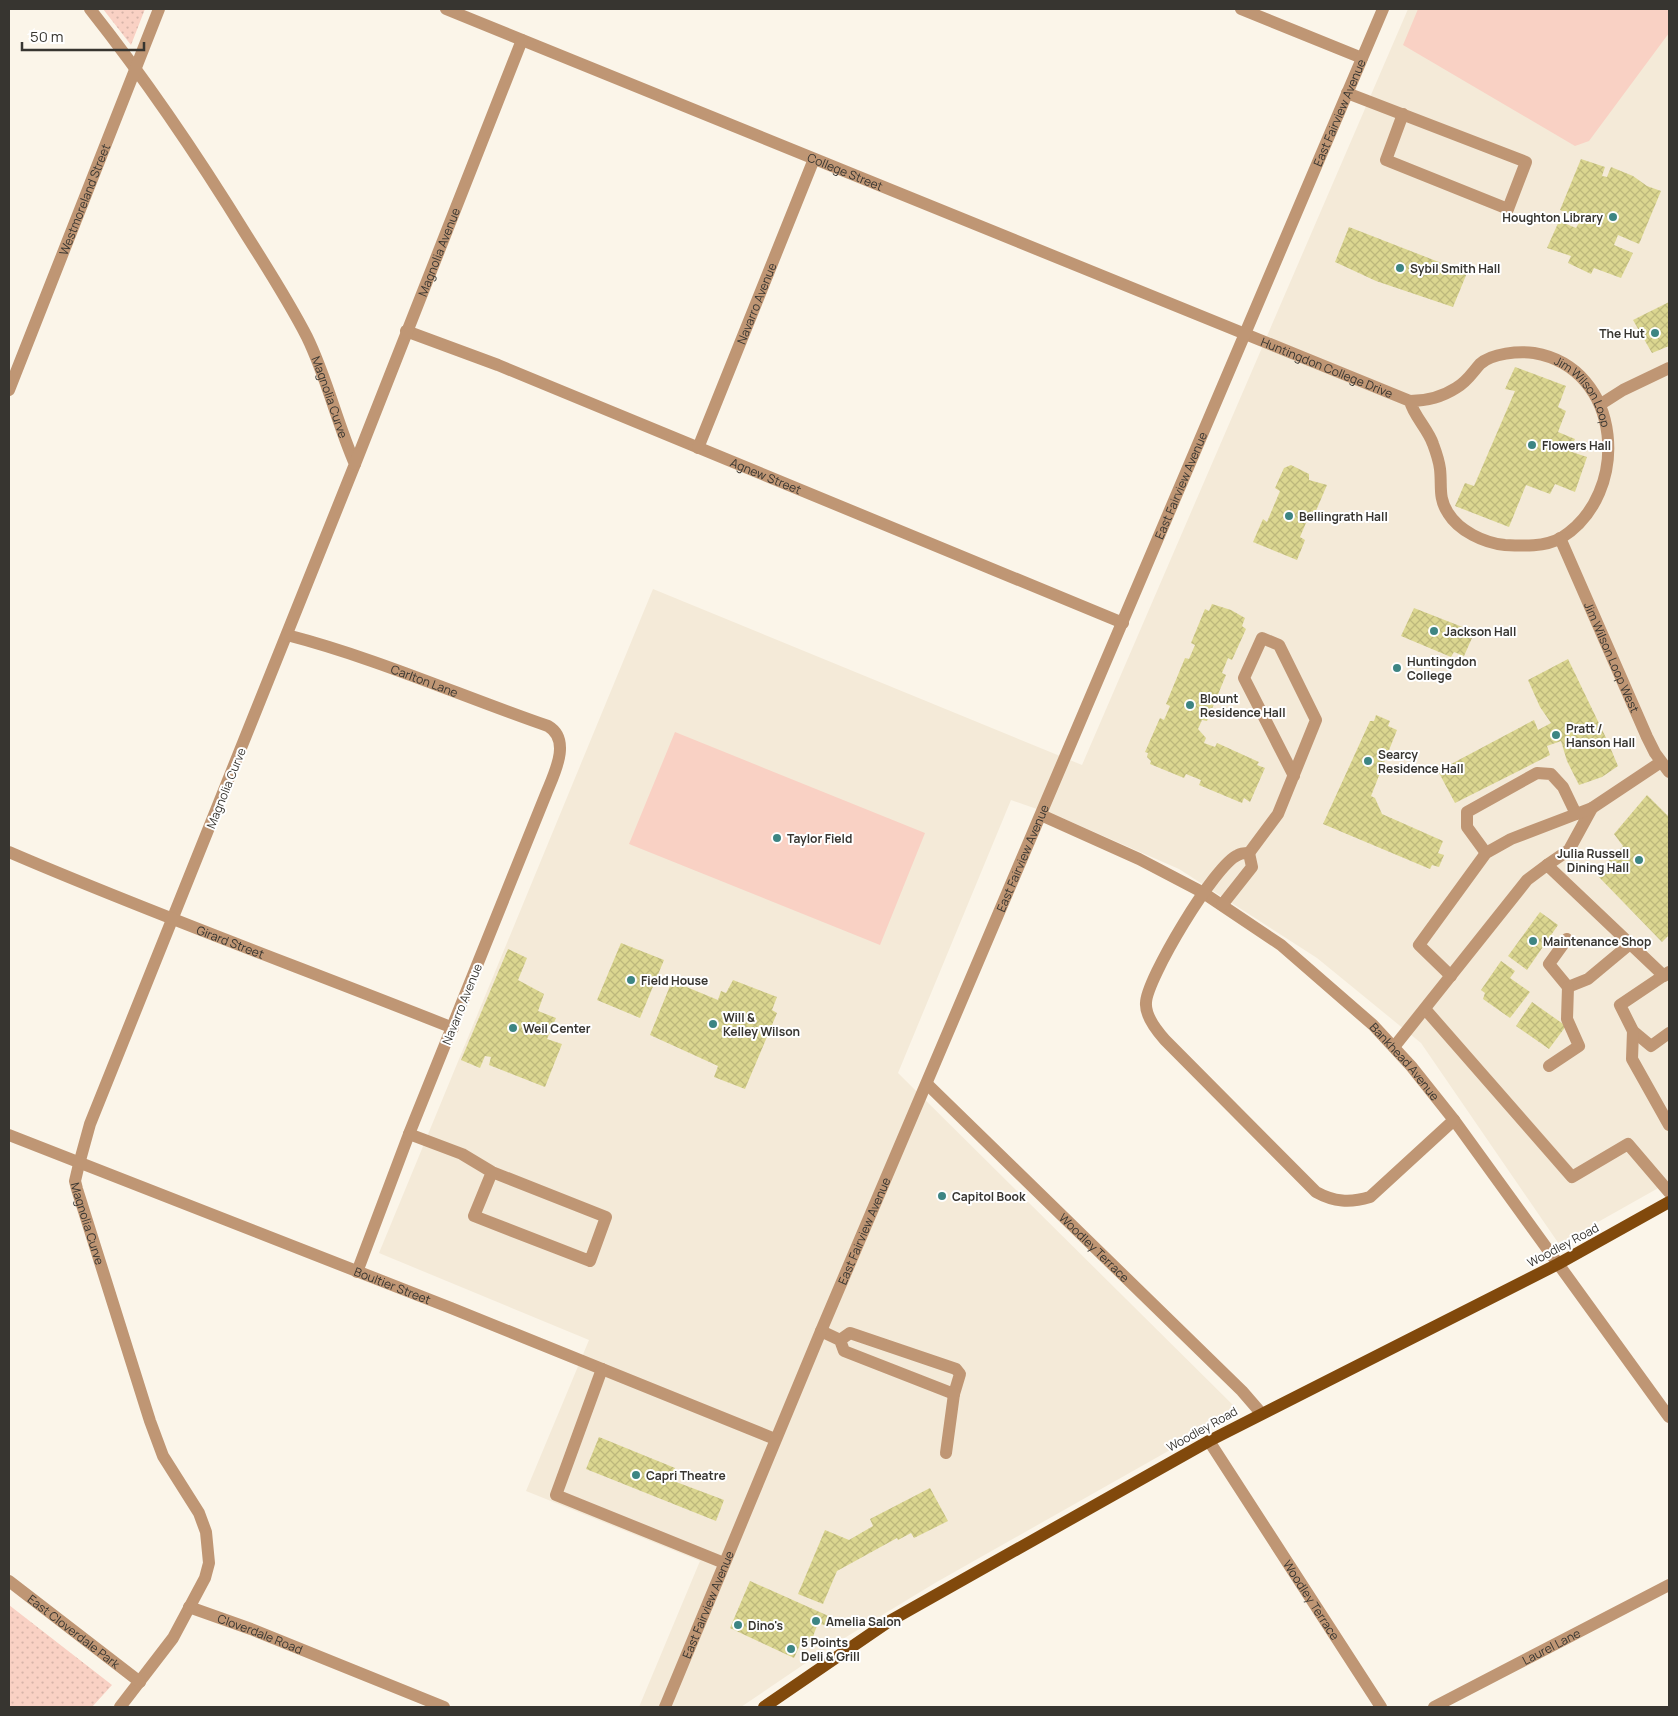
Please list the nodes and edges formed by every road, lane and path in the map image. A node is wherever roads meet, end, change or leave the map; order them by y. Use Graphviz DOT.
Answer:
graph roads {
  1 [pos="90,9"];
  2 [pos="159,9"];
  3 [pos="446,9"];
  4 [pos="1241,9"];
  5 [pos="1382,9"];
  6 [pos="522,40"];
  7 [pos="1362,58"];
  8 [pos="135,69"];
  9 [pos="1347,93"];
  10 [pos="1403,114"];
  11 [pos="814,159"];
  12 [pos="406,331"];
  13 [pos="1245,335"];
  14 [pos="1669,368"];
  15 [pos="9,390"];
  16 [pos="1410,401"];
  17 [pos="1601,404"];
  18 [pos="698,448"];
  19 [pos="355,464"];
  20 [pos="1560,538"];
  21 [pos="1123,623"];
  22 [pos="287,635"];
  23 [pos="558,734"];
  24 [pos="1661,762"];
  25 [pos="1669,772"];
  26 [pos="1294,776"];
  27 [pos="1592,808"];
  28 [pos="1576,814"];
  29 [pos="1041,816"];
  30 [pos="9,852"];
  31 [pos="1249,853"];
  32 [pos="1486,853"];
  33 [pos="1547,865"];
  34 [pos="1202,892"];
  35 [pos="1222,905"];
  36 [pos="172,920"];
  37 [pos="1567,940"];
  38 [pos="1630,944"];
  39 [pos="1666,974"];
  40 [pos="1451,976"];
  41 [pos="1568,987"];
  42 [pos="1425,1008"];
  43 [pos="452,1028"];
  44 [pos="1633,1031"];
  45 [pos="1669,1033"];
  46 [pos="1394,1047"];
  47 [pos="1549,1066"];
  48 [pos="927,1084"];
  49 [pos="1454,1120"];
  50 [pos="1669,1125"];
  51 [pos="409,1134"];
  52 [pos="9,1135"];
  53 [pos="79,1164"];
  54 [pos="492,1172"];
  55 [pos="1669,1192"];
  56 [pos="1669,1202"];
  57 [pos="1558,1264"];
  58 [pos="357,1272"];
  59 [pos="821,1331"];
  60 [pos="840,1340"];
  61 [pos="602,1369"];
  62 [pos="954,1394"];
  63 [pos="1261,1413"];
  64 [pos="1669,1417"];
  65 [pos="775,1439"];
  66 [pos="1209,1441"];
  67 [pos="946,1453"];
  68 [pos="724,1563"];
  69 [pos="9,1581"];
  70 [pos="1669,1585"];
  71 [pos="189,1607"];
  72 [pos="140,1682"];
  73 [pos="120,1707"];
  74 [pos="444,1707"];
  75 [pos="665,1707"];
  76 [pos="764,1707"];
  77 [pos="1381,1707"];
  78 [pos="1434,1707"];
  1 -- 8 [label="street, Magnolia Curve"];
  2 -- 8 [label="street, Westmoreland Street"];
  3 -- 6 [label="street, College Street"];
  4 -- 7 [label="street"];
  5 -- 7 [label="street, East Fairview Avenue"];
  6 -- 11 [label="street, College Street"];
  6 -- 12 [label="street, Magnolia Avenue"];
  7 -- 9 [label="street, East Fairview Avenue"];
  8 -- 15 [label="street, Westmoreland Street"];
  8 -- 19 [label="street, Magnolia Curve"];
  9 -- 10 [label="street"];
  9 -- 13 [label="street, East Fairview Avenue"];
  10 -- 10 [label="street"];
  11 -- 13 [label="street, College Street"];
  11 -- 18 [label="street, Navarro Avenue"];
  12 -- 18 [label="street, Agnew Street"];
  12 -- 19 [label="street, Magnolia Avenue"];
  13 -- 16 [label="street, Huntingdon College Drive"];
  13 -- 21 [label="street, East Fairview Avenue"];
  14 -- 17 [label="street"];
  16 -- 17 [label="street, Jim Wilson Loop"];
  16 -- 20 [label="street, Jim Wilson Loop"];
  17 -- 20 [label="street, Jim Wilson Loop"];
  18 -- 21 [label="street, Agnew Street"];
  19 -- 22 [label="street, Magnolia Curve"];
  20 -- 24 [label="street, Jim Wilson Loop West"];
  21 -- 29 [label="street, East Fairview Avenue"];
  22 -- 23 [label="street, Carlton Lane"];
  22 -- 36 [label="street, Magnolia Curve"];
  23 -- 43 [label="street, Navarro Avenue"];
  24 -- 25 [label="street, Jim Wilson Loop West"];
  24 -- 27 [label="street"];
  26 -- 26 [label="street"];
  26 -- 31 [label="street"];
  27 -- 28 [label="street"];
  27 -- 33 [label="street"];
  28 -- 32 [label="street"];
  28 -- 32 [label="street"];
  29 -- 34 [label="street, Bankhead Avenue"];
  29 -- 48 [label="street, East Fairview Avenue"];
  30 -- 36 [label="street, Girard Street"];
  31 -- 34 [label="street"];
  31 -- 35 [label="street"];
  32 -- 40 [label="street"];
  33 -- 38 [label="street"];
  33 -- 40 [label="street"];
  34 -- 35 [label="street, Bankhead Avenue"];
  34 -- 49 [label="street"];
  35 -- 46 [label="street, Bankhead Avenue"];
  36 -- 43 [label="street, Girard Street"];
  36 -- 53 [label="street, Magnolia Curve"];
  37 -- 41 [label="street"];
  38 -- 39 [label="street"];
  38 -- 41 [label="street"];
  39 -- 44 [label="street"];
  40 -- 42 [label="street"];
  41 -- 47 [label="street"];
  42 -- 46 [label="street"];
  42 -- 55 [label="street"];
  43 -- 51 [label="street, Navarro Avenue"];
  44 -- 45 [label="street"];
  44 -- 50 [label="street"];
  46 -- 49 [label="street, Bankhead Avenue"];
  48 -- 59 [label="street, East Fairview Avenue"];
  48 -- 63 [label="street, Woodley Terrace"];
  49 -- 57 [label="street, Bankhead Avenue"];
  51 -- 54 [label="street"];
  51 -- 58 [label="street, Navarro Avenue"];
  52 -- 53 [label="street, Boultier Street"];
  53 -- 58 [label="street, Boultier Street"];
  53 -- 71 [label="street, Magnolia Curve"];
  54 -- 54 [label="street"];
  56 -- 57 [label="main road, Woodley Road"];
  57 -- 63 [label="main road, Woodley Road"];
  57 -- 64 [label="street, Bankhead Avenue"];
  58 -- 61 [label="street, Boultier Street"];
  59 -- 60 [label="street"];
  59 -- 65 [label="street, East Fairview Avenue"];
  60 -- 62 [label="street"];
  60 -- 62 [label="street"];
  61 -- 65 [label="street, Boultier Street"];
  61 -- 68 [label="street"];
  62 -- 67 [label="street"];
  63 -- 66 [label="main road, Woodley Road"];
  65 -- 68 [label="street, East Fairview Avenue"];
  66 -- 76 [label="main road, Woodley Road"];
  66 -- 77 [label="street, Woodley Terrace"];
  68 -- 75 [label="street, East Fairview Avenue"];
  69 -- 72 [label="street, East Cloverdale Park"];
  70 -- 78 [label="street, Laurel Lane"];
  71 -- 72 [label="street"];
  71 -- 74 [label="street, Cloverdale Road"];
  72 -- 73 [label="street"];
}
